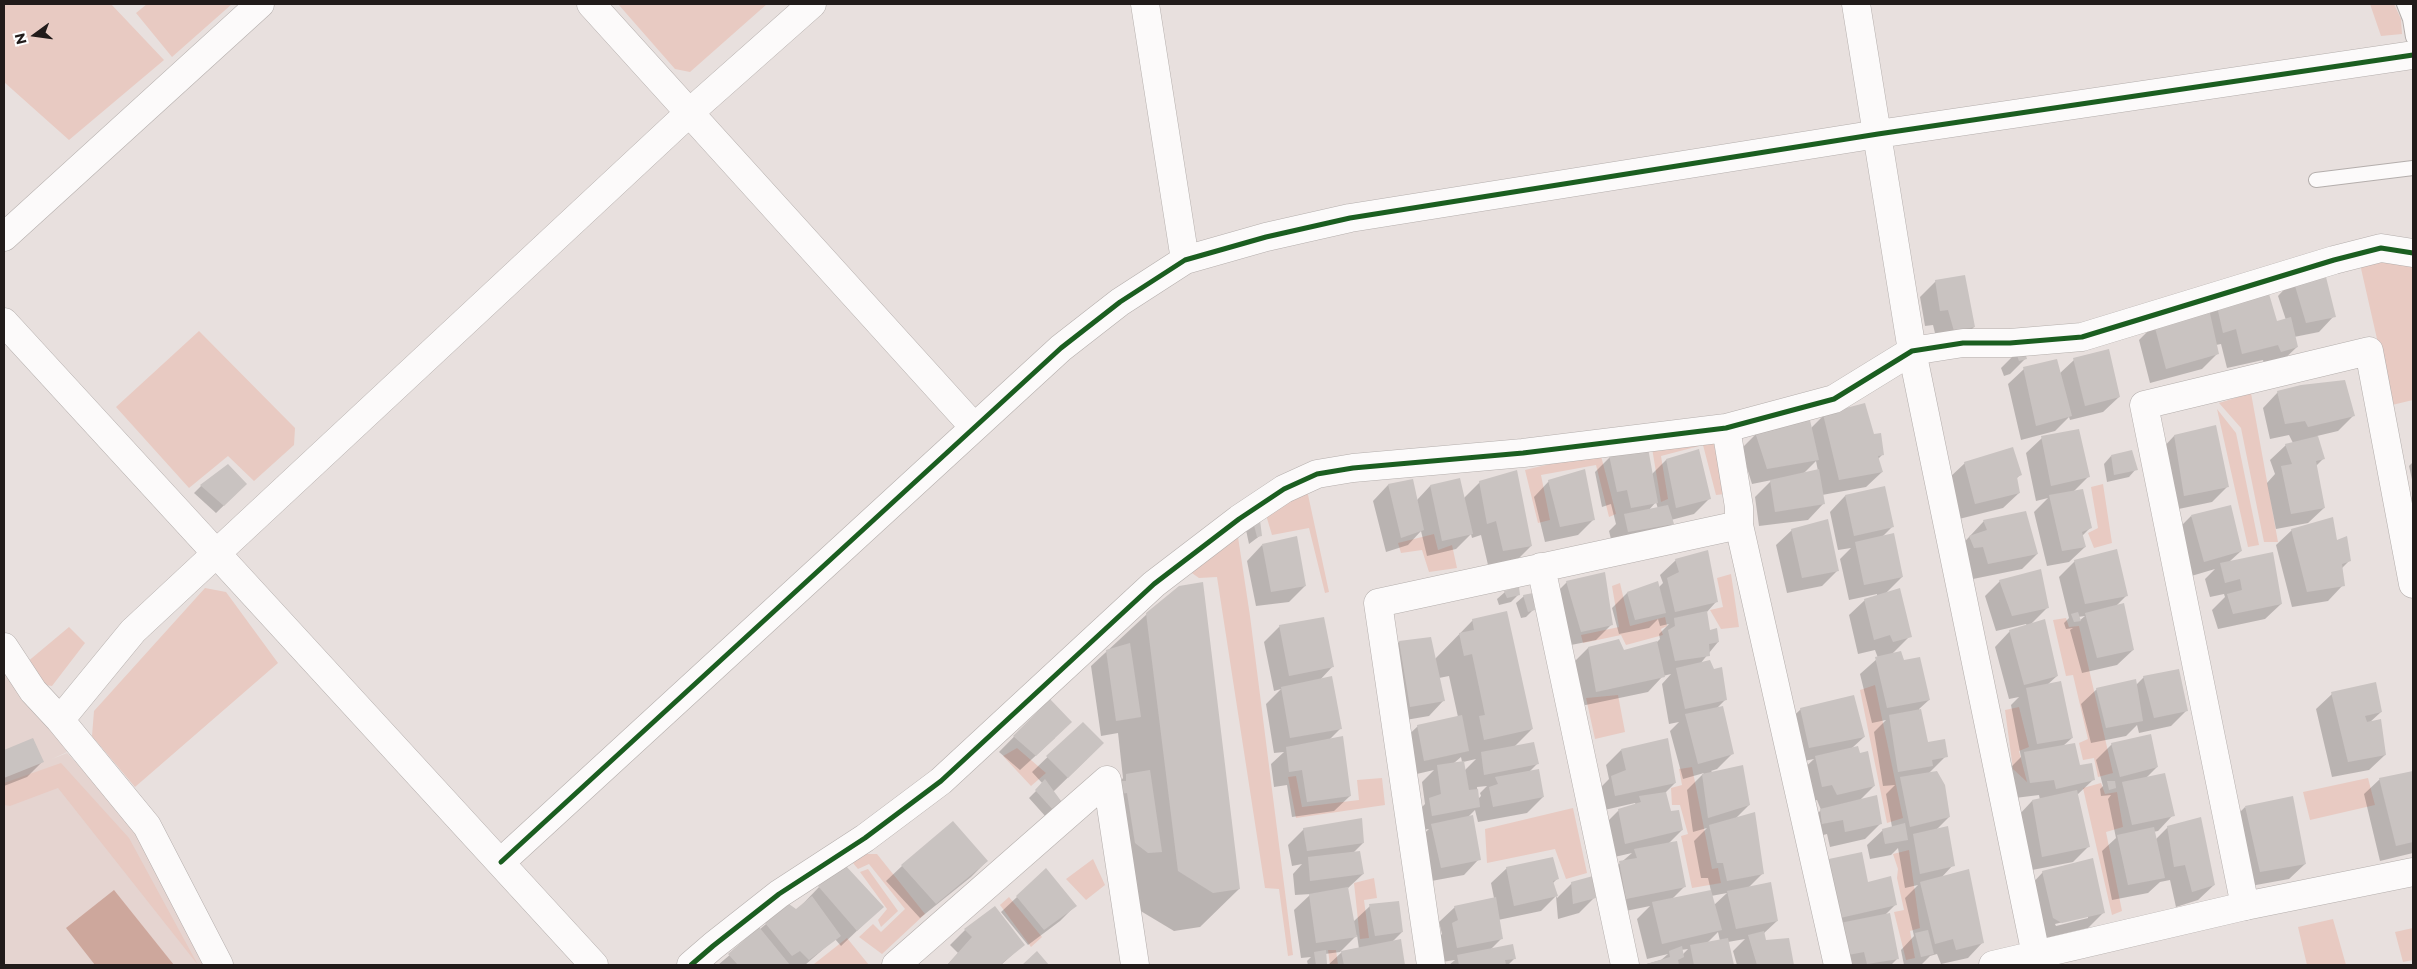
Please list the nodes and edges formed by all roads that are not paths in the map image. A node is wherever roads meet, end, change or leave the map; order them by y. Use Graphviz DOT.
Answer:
graph roads {
  1 [pos="260,4"];
  2 [pos="590,4"];
  3 [pos="812,4"];
  4 [pos="1145,4"];
  5 [pos="1856,4"];
  6 [pos="2404,4"];
  7 [pos="2413,37"];
  8 [pos="2413,55"];
  9 [pos="689,113"];
  10 [pos="1878,134"];
  11 [pos="2413,168"];
  12 [pos="2316,180"];
  13 [pos="4,237"];
  14 [pos="2413,253"];
  15 [pos="1185,260"];
  16 [pos="4,322"];
  17 [pos="1912,351"];
  18 [pos="974,428"];
  19 [pos="1726,428"];
  20 [pos="1739,525"];
  21 [pos="216,552"];
  22 [pos="1541,567"];
  23 [pos="2413,584"];
  24 [pos="4,647"];
  25 [pos="60,720"];
  26 [pos="501,862"];
  27 [pos="2413,872"];
  28 [pos="2245,906"];
  29 [pos="2036,955"];
  30 [pos="219,965"];
  31 [pos="594,965"];
  32 [pos="691,965"];
  33 [pos="896,965"];
  34 [pos="1134,965"];
  35 [pos="1431,965"];
  36 [pos="1625,965"];
  37 [pos="1838,965"];
  38 [pos="1993,965"];
  1 -- 13 [label="street"];
  2 -- 9 [label="street"];
  3 -- 9 [label="street"];
  4 -- 15 [label="street"];
  5 -- 10 [label="street"];
  6 -- 7 [label="lane"];
  8 -- 10 [label="street"];
  9 -- 18 [label="street"];
  9 -- 21 [label="street"];
  10 -- 15 [label="street"];
  10 -- 17 [label="street"];
  11 -- 12 [label="lane"];
  14 -- 17 [label="street"];
  15 -- 18 [label="street"];
  16 -- 21 [label="street"];
  17 -- 19 [label="street"];
  17 -- 29 [label="street"];
  18 -- 26 [label="street"];
  19 -- 20 [label="street"];
  19 -- 32 [label="street"];
  20 -- 22 [label="street"];
  20 -- 37 [label="street"];
  21 -- 25 [label="street"];
  21 -- 26 [label="street"];
  22 -- 35 [label="street"];
  22 -- 36 [label="street"];
  23 -- 28 [label="street"];
  24 -- 25 [label="street"];
  25 -- 30 [label="street"];
  26 -- 31 [label="street"];
  27 -- 28 [label="street"];
  28 -- 29 [label="street"];
  29 -- 38 [label="street"];
  33 -- 34 [label="street"];
}
